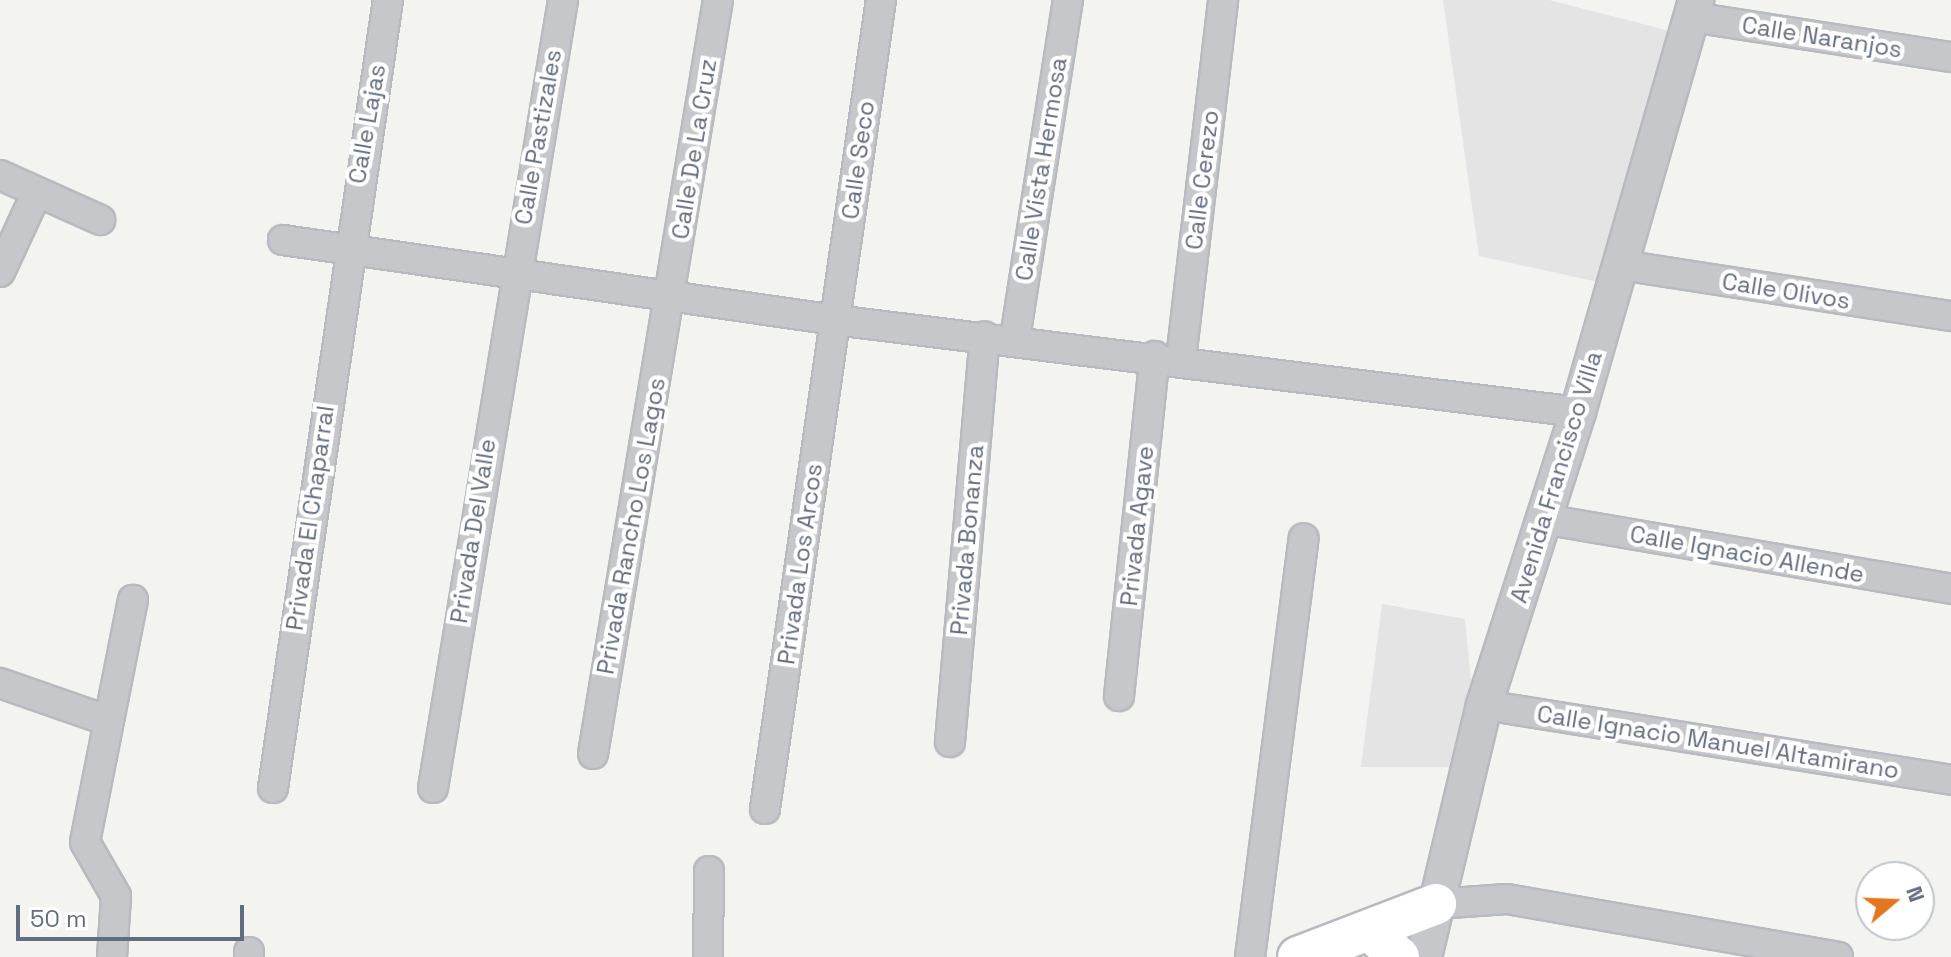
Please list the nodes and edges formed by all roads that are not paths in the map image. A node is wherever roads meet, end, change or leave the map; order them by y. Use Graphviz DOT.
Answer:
graph roads {
  1 [pos="388,0"];
  2 [pos="563,0"];
  3 [pos="718,0"];
  4 [pos="881,0"];
  5 [pos="1068,0"];
  6 [pos="1223,0"];
  7 [pos="1694,8"];
  8 [pos="1951,57"];
  9 [pos="0,175"];
  10 [pos="37,192"];
  11 [pos="100,220"];
  12 [pos="283,240"];
  13 [pos="346,248"];
  14 [pos="1621,265"];
  15 [pos="0,272"];
  16 [pos="513,273"];
  17 [pos="670,298"];
  18 [pos="1951,316"];
  19 [pos="835,320"];
  20 [pos="985,337"];
  21 [pos="1015,338"];
  22 [pos="1168,357"];
  23 [pos="1578,412"];
  24 [pos="1543,519"];
  25 [pos="1304,538"];
  26 [pos="1951,589"];
  27 [pos="133,600"];
  28 [pos="0,683"];
  29 [pos="1119,696"];
  30 [pos="1484,705"];
  31 [pos="106,720"];
  32 [pos="950,742"];
  33 [pos="593,754"];
  34 [pos="1951,780"];
  35 [pos="273,788"];
  36 [pos="433,788"];
  37 [pos="765,809"];
  38 [pos="709,871"];
  39 [pos="1436,904"];
  40 [pos="1370,931"];
  41 [pos="112,957"];
  42 [pos="708,957"];
  43 [pos="1250,957"];
  44 [pos="1298,957"];
  45 [pos="1399,957"];
  46 [pos="1424,957"];
  47 [pos="1838,957"];
  1 -- 13 [label="street, Calle Lajas"];
  2 -- 16 [label="street, Calle Pastizales"];
  3 -- 17 [label="street, Calle De La Cruz"];
  4 -- 19 [label="street, Calle Seco"];
  5 -- 21 [label="street, Calle Vista Hermosa"];
  6 -- 22 [label="street, Calle Cerezo"];
  7 -- 8 [label="street, Calle Naranjos"];
  7 -- 14 [label="street, Avenida Francisco Villa"];
  9 -- 10 [label="street"];
  10 -- 11 [label="street"];
  10 -- 15 [label="street"];
  12 -- 13 [label="street"];
  13 -- 16 [label="street"];
  13 -- 35 [label="street, Privada El Chaparral"];
  14 -- 18 [label="street, Calle Olivos"];
  14 -- 23 [label="street, Avenida Francisco Villa"];
  16 -- 17 [label="street"];
  16 -- 36 [label="street, Privada Del Valle"];
  17 -- 19 [label="street"];
  17 -- 33 [label="street, Privada Rancho Los Lagos"];
  19 -- 20 [label="street"];
  19 -- 37 [label="street, Privada Los Arcos"];
  20 -- 21 [label="street"];
  20 -- 32 [label="street, Privada Bonanza"];
  21 -- 22 [label="street"];
  22 -- 23 [label="street"];
  22 -- 29 [label="street, Privada Agave"];
  23 -- 24 [label="street, Avenida Francisco Villa"];
  24 -- 26 [label="street, Calle Ignacio Allende"];
  24 -- 30 [label="street, Avenida Francisco Villa"];
  25 -- 43 [label="street"];
  27 -- 31 [label="street"];
  28 -- 31 [label="street"];
  30 -- 34 [label="street, Calle Ignacio Manuel Altamirano"];
  30 -- 39 [label="street, Avenida Francisco Villa"];
  31 -- 41 [label="street"];
  38 -- 42 [label="street"];
  39 -- 40 [label="main road"];
  39 -- 46 [label="street, Avenida Francisco Villa"];
  39 -- 47 [label="street"];
  40 -- 44 [label="main road"];
  40 -- 45 [label="main road"];
}
